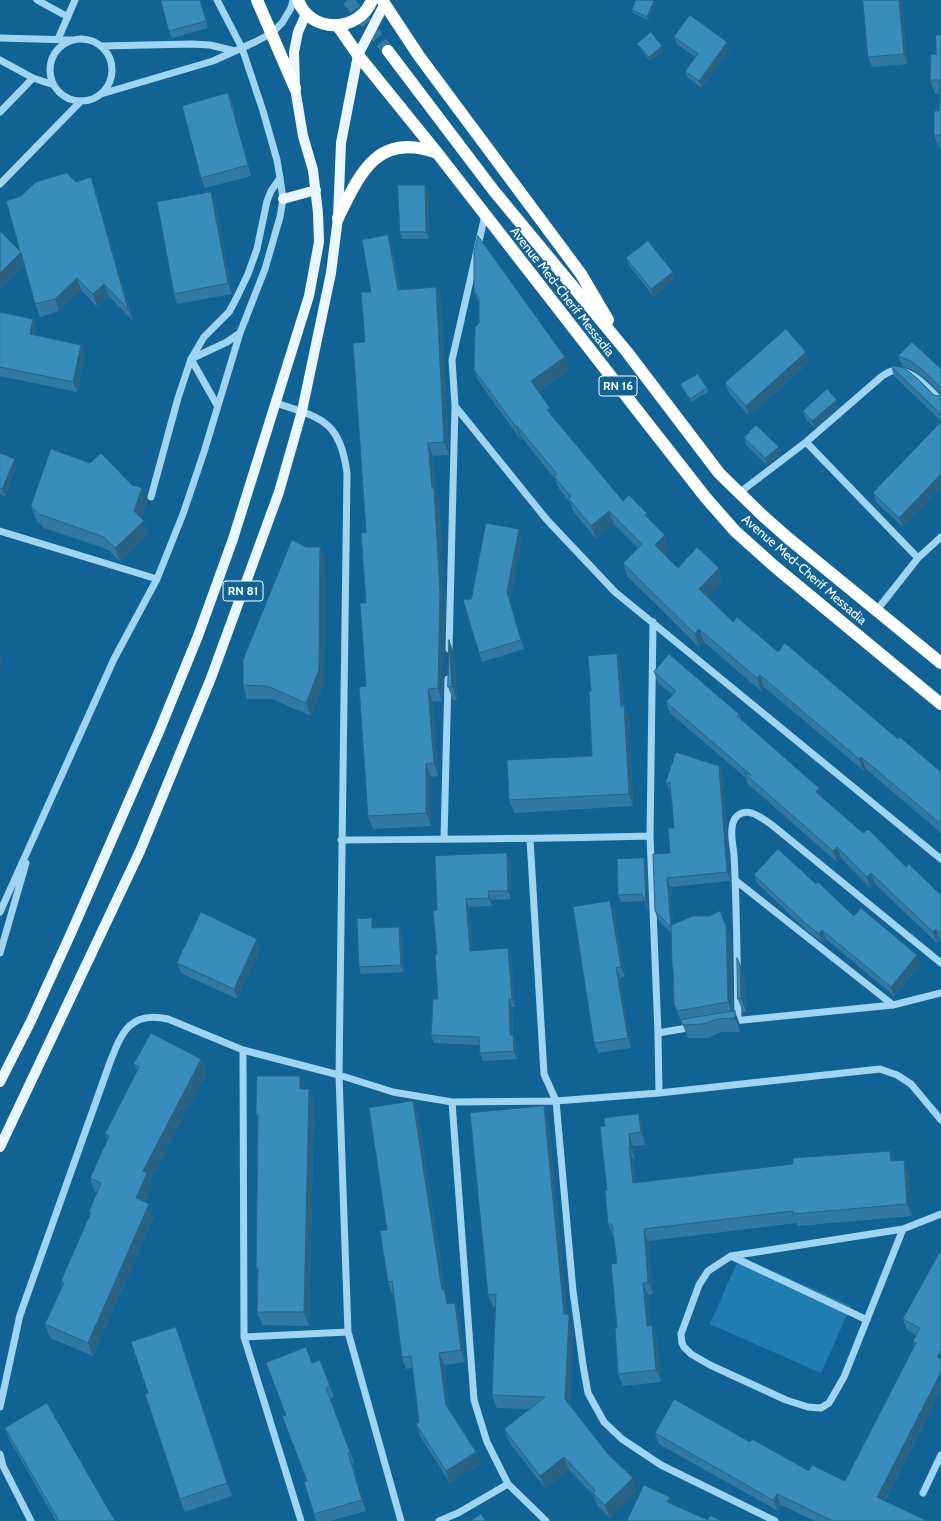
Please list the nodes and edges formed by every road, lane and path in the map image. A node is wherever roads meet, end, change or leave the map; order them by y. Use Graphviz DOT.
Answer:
graph roads {
  1 [pos="37,0"];
  2 [pos="75,0"];
  3 [pos="217,0"];
  4 [pos="257,0"];
  5 [pos="294,0"];
  6 [pos="298,0"];
  7 [pos="372,0"];
  8 [pos="383,2"];
  9 [pos="306,14"];
  10 [pos="68,17"];
  11 [pos="338,26"];
  12 [pos="272,33"];
  13 [pos="0,38"];
  14 [pos="58,39"];
  15 [pos="71,40"];
  16 [pos="102,46"];
  17 [pos="239,49"];
  18 [pos="388,51"];
  19 [pos="358,55"];
  20 [pos="0,60"];
  21 [pos="33,78"];
  22 [pos="54,85"];
  23 [pos="295,88"];
  24 [pos="101,94"];
  25 [pos="81,101"];
  26 [pos="0,112"];
  27 [pos="438,154"];
  28 [pos="280,178"];
  29 [pos="0,184"];
  30 [pos="316,190"];
  31 [pos="282,199"];
  32 [pos="485,215"];
  33 [pos="338,218"];
  34 [pos="240,333"];
  35 [pos="627,352"];
  36 [pos="191,359"];
  37 [pos="941,401"];
  38 [pos="276,403"];
  39 [pos="217,405"];
  40 [pos="455,406"];
  41 [pos="302,411"];
  42 [pos="806,442"];
  43 [pos="739,493"];
  44 [pos="151,497"];
  45 [pos="0,531"];
  46 [pos="941,537"];
  47 [pos="918,558"];
  48 [pos="157,579"];
  49 [pos="877,610"];
  50 [pos="653,622"];
  51 [pos="449,658"];
  52 [pos="941,663"];
  53 [pos="448,673"];
  54 [pos="941,704"];
  55 [pos="650,836"];
  56 [pos="444,838"];
  57 [pos="33,839"];
  58 [pos="530,839"];
  59 [pos="341,840"];
  60 [pos="941,859"];
  61 [pos="735,880"];
  62 [pos="0,912"];
  63 [pos="0,953"];
  64 [pos="941,963"];
  65 [pos="941,994"];
  66 [pos="893,1005"];
  67 [pos="738,1020"];
  68 [pos="723,1023"];
  69 [pos="701,1026"];
  70 [pos="658,1033"];
  71 [pos="243,1050"];
  72 [pos="339,1075"];
  73 [pos="0,1082"];
  74 [pos="658,1094"];
  75 [pos="556,1101"];
  76 [pos="452,1102"];
  77 [pos="941,1120"];
  78 [pos="0,1147"];
  79 [pos="941,1214"];
  80 [pos="903,1229"];
  81 [pos="731,1256"];
  82 [pos="867,1320"];
  83 [pos="348,1332"];
  84 [pos="244,1337"];
  85 [pos="0,1407"];
  86 [pos="0,1454"];
  87 [pos="941,1454"];
  88 [pos="508,1484"];
  89 [pos="923,1493"];
  90 [pos="31,1521"];
  91 [pos="301,1521"];
  92 [pos="401,1521"];
  93 [pos="439,1521"];
  94 [pos="546,1521"];
  95 [pos="775,1521"];
  1 -- 10 [label="street"];
  2 -- 10 [label="street"];
  3 -- 17 [label="street"];
  4 -- 12 [label="highway"];
  5 -- 12 [label="street"];
  6 -- 9 [label="highway"];
  7 -- 11 [label="highway"];
  8 -- 19 [label="main road, RN 81"];
  8 -- 35 [label="highway"];
  9 -- 11 [label="highway"];
  9 -- 23 [label="main road, RN 81"];
  10 -- 14 [label="street"];
  11 -- 19 [label="highway, Avenue Med-Cherif Messadia / RN 16"];
  12 -- 17 [label="street"];
  12 -- 23 [label="highway"];
  13 -- 14 [label="street"];
  14 -- 15 [label="street"];
  15 -- 16 [label="street"];
  15 -- 22 [label="street"];
  16 -- 17 [label="street"];
  16 -- 24 [label="street"];
  17 -- 24 [label="street"];
  17 -- 28 [label="street"];
  18 -- 35 [label="highway, RN 16"];
  19 -- 27 [label="highway, Avenue Med-Cherif Messadia / RN 16"];
  19 -- 33 [label="main road, RN 81"];
  20 -- 21 [label="street"];
  21 -- 22 [label="street"];
  21 -- 26 [label="street"];
  22 -- 25 [label="street"];
  23 -- 30 [label="main road, RN 81"];
  24 -- 25 [label="street"];
  25 -- 29 [label="street"];
  27 -- 32 [label="highway, Avenue Med-Cherif Messadia / RN 16"];
  27 -- 33 [label="highway"];
  28 -- 31 [label="street"];
  28 -- 36 [label="street"];
  30 -- 31 [label="main road"];
  30 -- 38 [label="main road, RN 81"];
  31 -- 34 [label="street"];
  32 -- 40 [label="street"];
  32 -- 54 [label="highway, Avenue Med-Cherif Messadia / RN 16"];
  33 -- 41 [label="main road, RN 81"];
  34 -- 36 [label="street"];
  34 -- 39 [label="street"];
  35 -- 43 [label="highway, Avenue Med-Cherif Messadia / RN 16"];
  36 -- 39 [label="street"];
  36 -- 44 [label="street"];
  37 -- 42 [label="street"];
  38 -- 41 [label="street"];
  38 -- 73 [label="main road, RN 81"];
  39 -- 48 [label="street"];
  40 -- 50 [label="street"];
  40 -- 51 [label="street"];
  41 -- 59 [label="street"];
  41 -- 78 [label="main road, RN 81"];
  42 -- 43 [label="street"];
  42 -- 47 [label="street"];
  43 -- 49 [label="highway, Avenue Med-Cherif Messadia / RN 16"];
  45 -- 48 [label="street"];
  46 -- 47 [label="street"];
  47 -- 49 [label="street"];
  48 -- 57 [label="street"];
  49 -- 52 [label="highway, Avenue Med-Cherif Messadia / RN 16"];
  50 -- 55 [label="street"];
  50 -- 60 [label="street"];
  53 -- 56 [label="street"];
  55 -- 58 [label="street"];
  55 -- 70 [label="street"];
  56 -- 58 [label="street"];
  56 -- 59 [label="street"];
  57 -- 62 [label="street"];
  57 -- 63 [label="street"];
  58 -- 75 [label="street"];
  59 -- 72 [label="street"];
  61 -- 64 [label="street"];
  61 -- 66 [label="street"];
  61 -- 67 [label="street"];
  65 -- 66 [label="street"];
  66 -- 67 [label="street"];
  67 -- 68 [label="street"];
  69 -- 70 [label="street"];
  70 -- 74 [label="street"];
  71 -- 72 [label="street"];
  71 -- 84 [label="street"];
  71 -- 85 [label="street"];
  72 -- 76 [label="street"];
  72 -- 83 [label="street"];
  74 -- 75 [label="street"];
  74 -- 77 [label="street"];
  75 -- 76 [label="street"];
  75 -- 95 [label="street"];
  76 -- 88 [label="street"];
  79 -- 80 [label="street"];
  80 -- 81 [label="street"];
  80 -- 82 [label="street"];
  81 -- 82 [label="street"];
  81 -- 82 [label="street"];
  83 -- 84 [label="street"];
  83 -- 92 [label="street"];
  84 -- 91 [label="street"];
  86 -- 90 [label="street"];
  87 -- 89 [label="street"];
  88 -- 93 [label="street"];
  88 -- 94 [label="street"];
}
